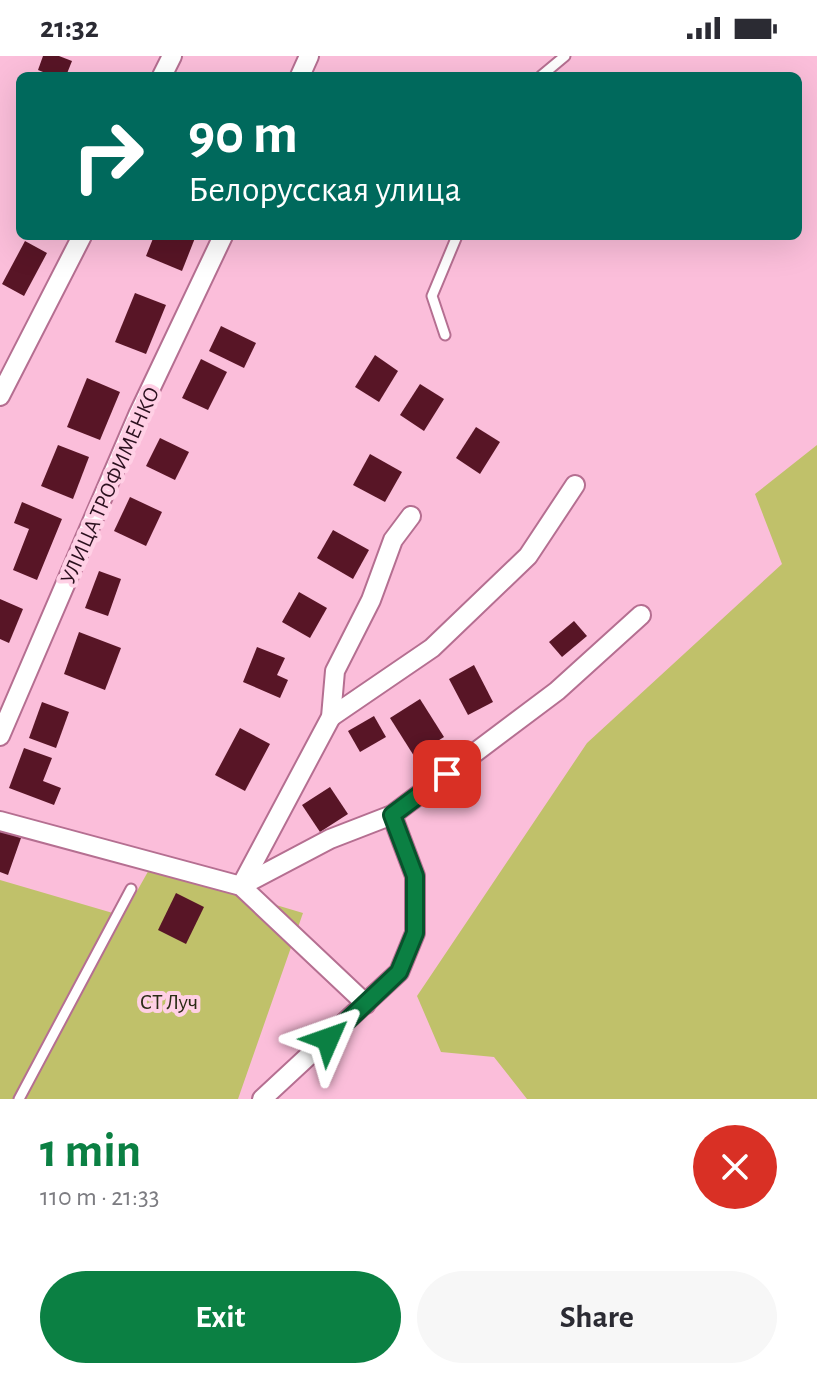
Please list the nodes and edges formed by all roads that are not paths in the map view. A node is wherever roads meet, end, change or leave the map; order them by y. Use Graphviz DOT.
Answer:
graph roads {
  1 [pos="565,56"];
  2 [pos="546,72"];
  3 [pos="80,240"];
  4 [pos="221,240"];
  5 [pos="455,240"];
  6 [pos="445,335"];
  7 [pos="0,396"];
  8 [pos="575,485"];
  9 [pos="411,516"];
  10 [pos="641,615"];
  11 [pos="331,717"];
  12 [pos="0,736"];
  13 [pos="392,815"];
  14 [pos="0,821"];
  15 [pos="241,886"];
  16 [pos="131,889"];
  17 [pos="366,1004"];
  18 [pos="19,1099"];
  19 [pos="262,1099"];
  1 -- 2 [label="lane"];
  3 -- 7 [label="street"];
  4 -- 12 [label="street, УЛИЦА ТРОФИМЕНКО"];
  5 -- 6 [label="lane"];
  8 -- 11 [label="street"];
  9 -- 11 [label="street"];
  10 -- 13 [label="street"];
  11 -- 15 [label="street"];
  13 -- 15 [label="street"];
  13 -- 17 [label="street"];
  14 -- 15 [label="street"];
  15 -- 17 [label="street"];
  16 -- 18 [label="lane"];
  17 -- 19 [label="street"];
}
